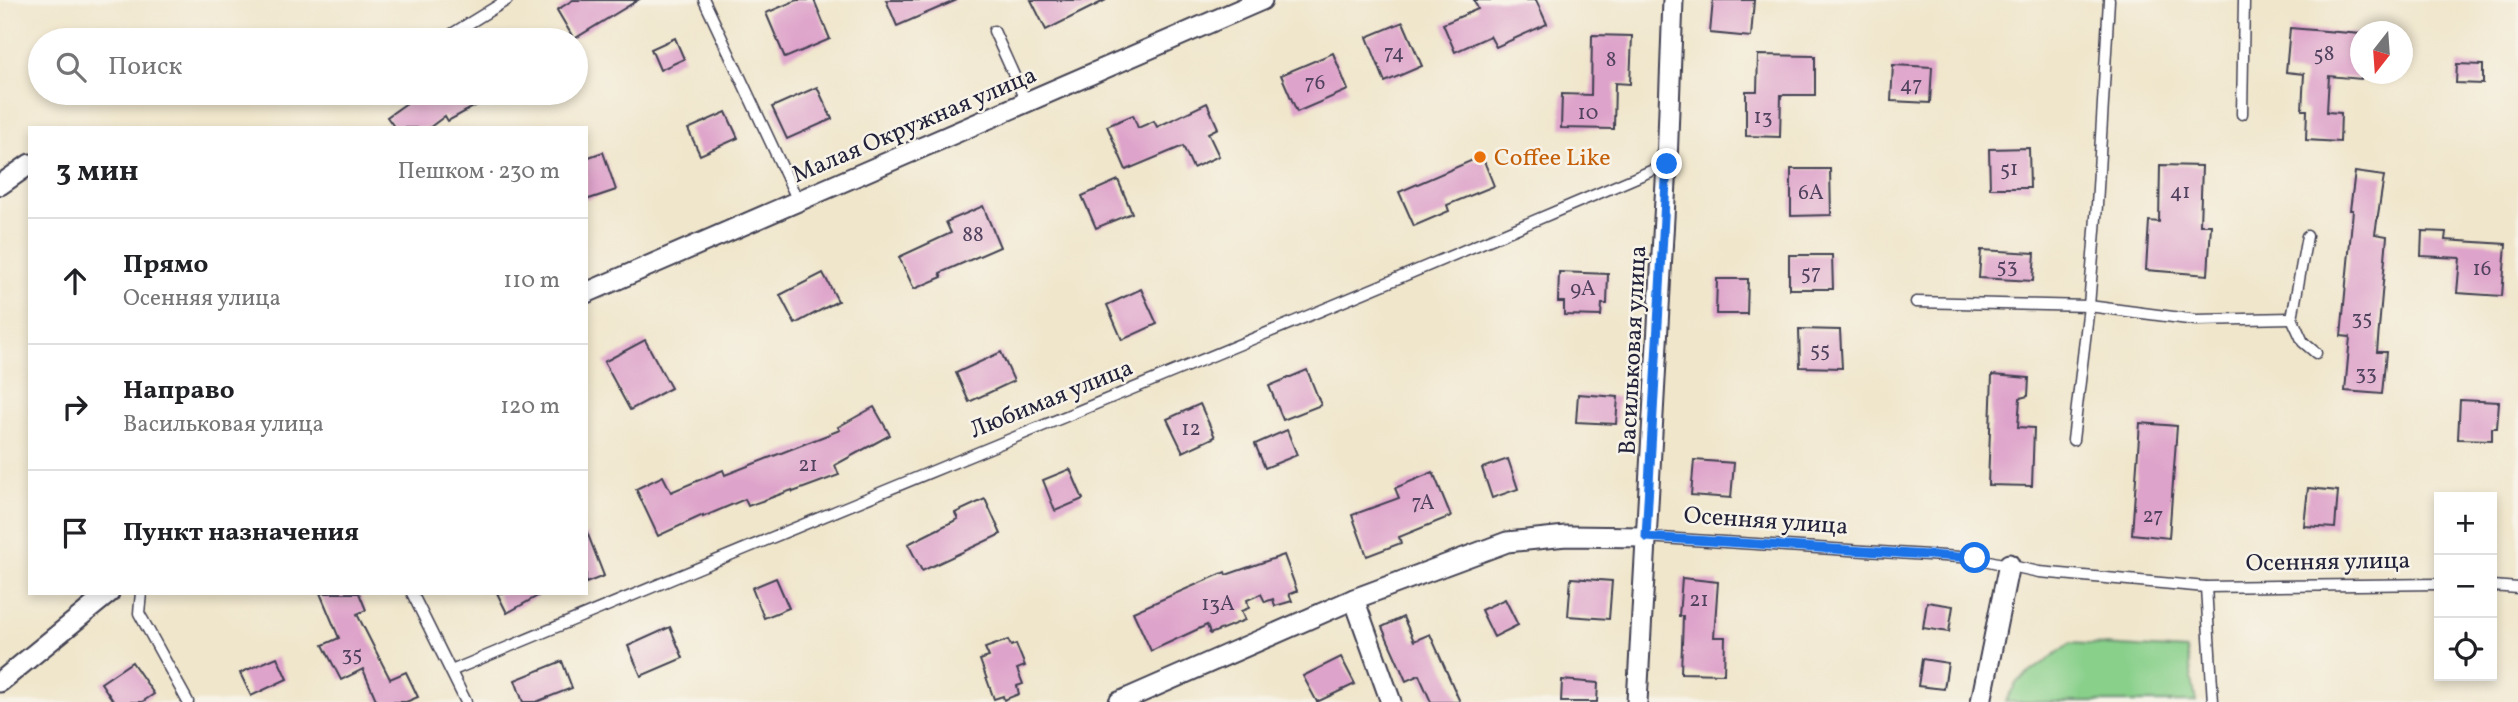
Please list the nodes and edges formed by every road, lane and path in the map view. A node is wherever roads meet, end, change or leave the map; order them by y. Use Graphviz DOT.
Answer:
graph roads {
  1 [pos="507,0"];
  2 [pos="704,0"];
  3 [pos="1673,0"];
  4 [pos="2109,0"];
  5 [pos="2244,0"];
  6 [pos="1254,1"];
  7 [pos="462,28"];
  8 [pos="994,31"];
  9 [pos="1026,102"];
  10 [pos="2242,114"];
  11 [pos="1667,164"];
  12 [pos="28,165"];
  13 [pos="0,185"];
  14 [pos="798,201"];
  15 [pos="2307,236"];
  16 [pos="588,292"];
  17 [pos="1916,302"];
  18 [pos="2089,306"];
  19 [pos="2292,318"];
  20 [pos="2316,353"];
  21 [pos="2073,440"];
  22 [pos="1646,537"];
  23 [pos="2009,564"];
  24 [pos="2434,584"];
  25 [pos="2497,586"];
  26 [pos="2206,587"];
  27 [pos="2518,588"];
  28 [pos="107,595"];
  29 [pos="141,595"];
  30 [pos="413,595"];
  31 [pos="1354,599"];
  32 [pos="451,671"];
  33 [pos="0,682"];
  34 [pos="188,702"];
  35 [pos="466,702"];
  36 [pos="1119,702"];
  37 [pos="1391,702"];
  38 [pos="1637,702"];
  39 [pos="1981,702"];
  40 [pos="2213,702"];
  1 -- 7 [label="lane"];
  2 -- 14 [label="lane"];
  3 -- 11 [label="street, Васильковая улица"];
  4 -- 18 [label="lane"];
  5 -- 10 [label="lane"];
  6 -- 9 [label="street, Малая Окружная улица"];
  8 -- 9 [label="lane"];
  9 -- 14 [label="street, Малая Окружная улица"];
  11 -- 22 [label="street, Васильковая улица"];
  11 -- 32 [label="lane, Любимая улица"];
  12 -- 13 [label="street"];
  14 -- 16 [label="street, Малая Окружная улица"];
  15 -- 19 [label="lane"];
  17 -- 18 [label="lane"];
  18 -- 19 [label="lane"];
  18 -- 21 [label="lane"];
  19 -- 20 [label="lane"];
  22 -- 23 [label="lane, Осенняя улица"];
  22 -- 31 [label="street, Осенняя улица"];
  22 -- 38 [label="street, Васильковая улица"];
  23 -- 26 [label="lane, Осенняя улица"];
  23 -- 39 [label="street"];
  24 -- 26 [label="lane, Осенняя улица"];
  25 -- 27 [label="lane"];
  26 -- 40 [label="lane"];
  28 -- 33 [label="street"];
  29 -- 34 [label="lane"];
  30 -- 32 [label="lane"];
  31 -- 36 [label="street, Осенняя улица"];
  31 -- 37 [label="street"];
  32 -- 35 [label="lane"];
}
